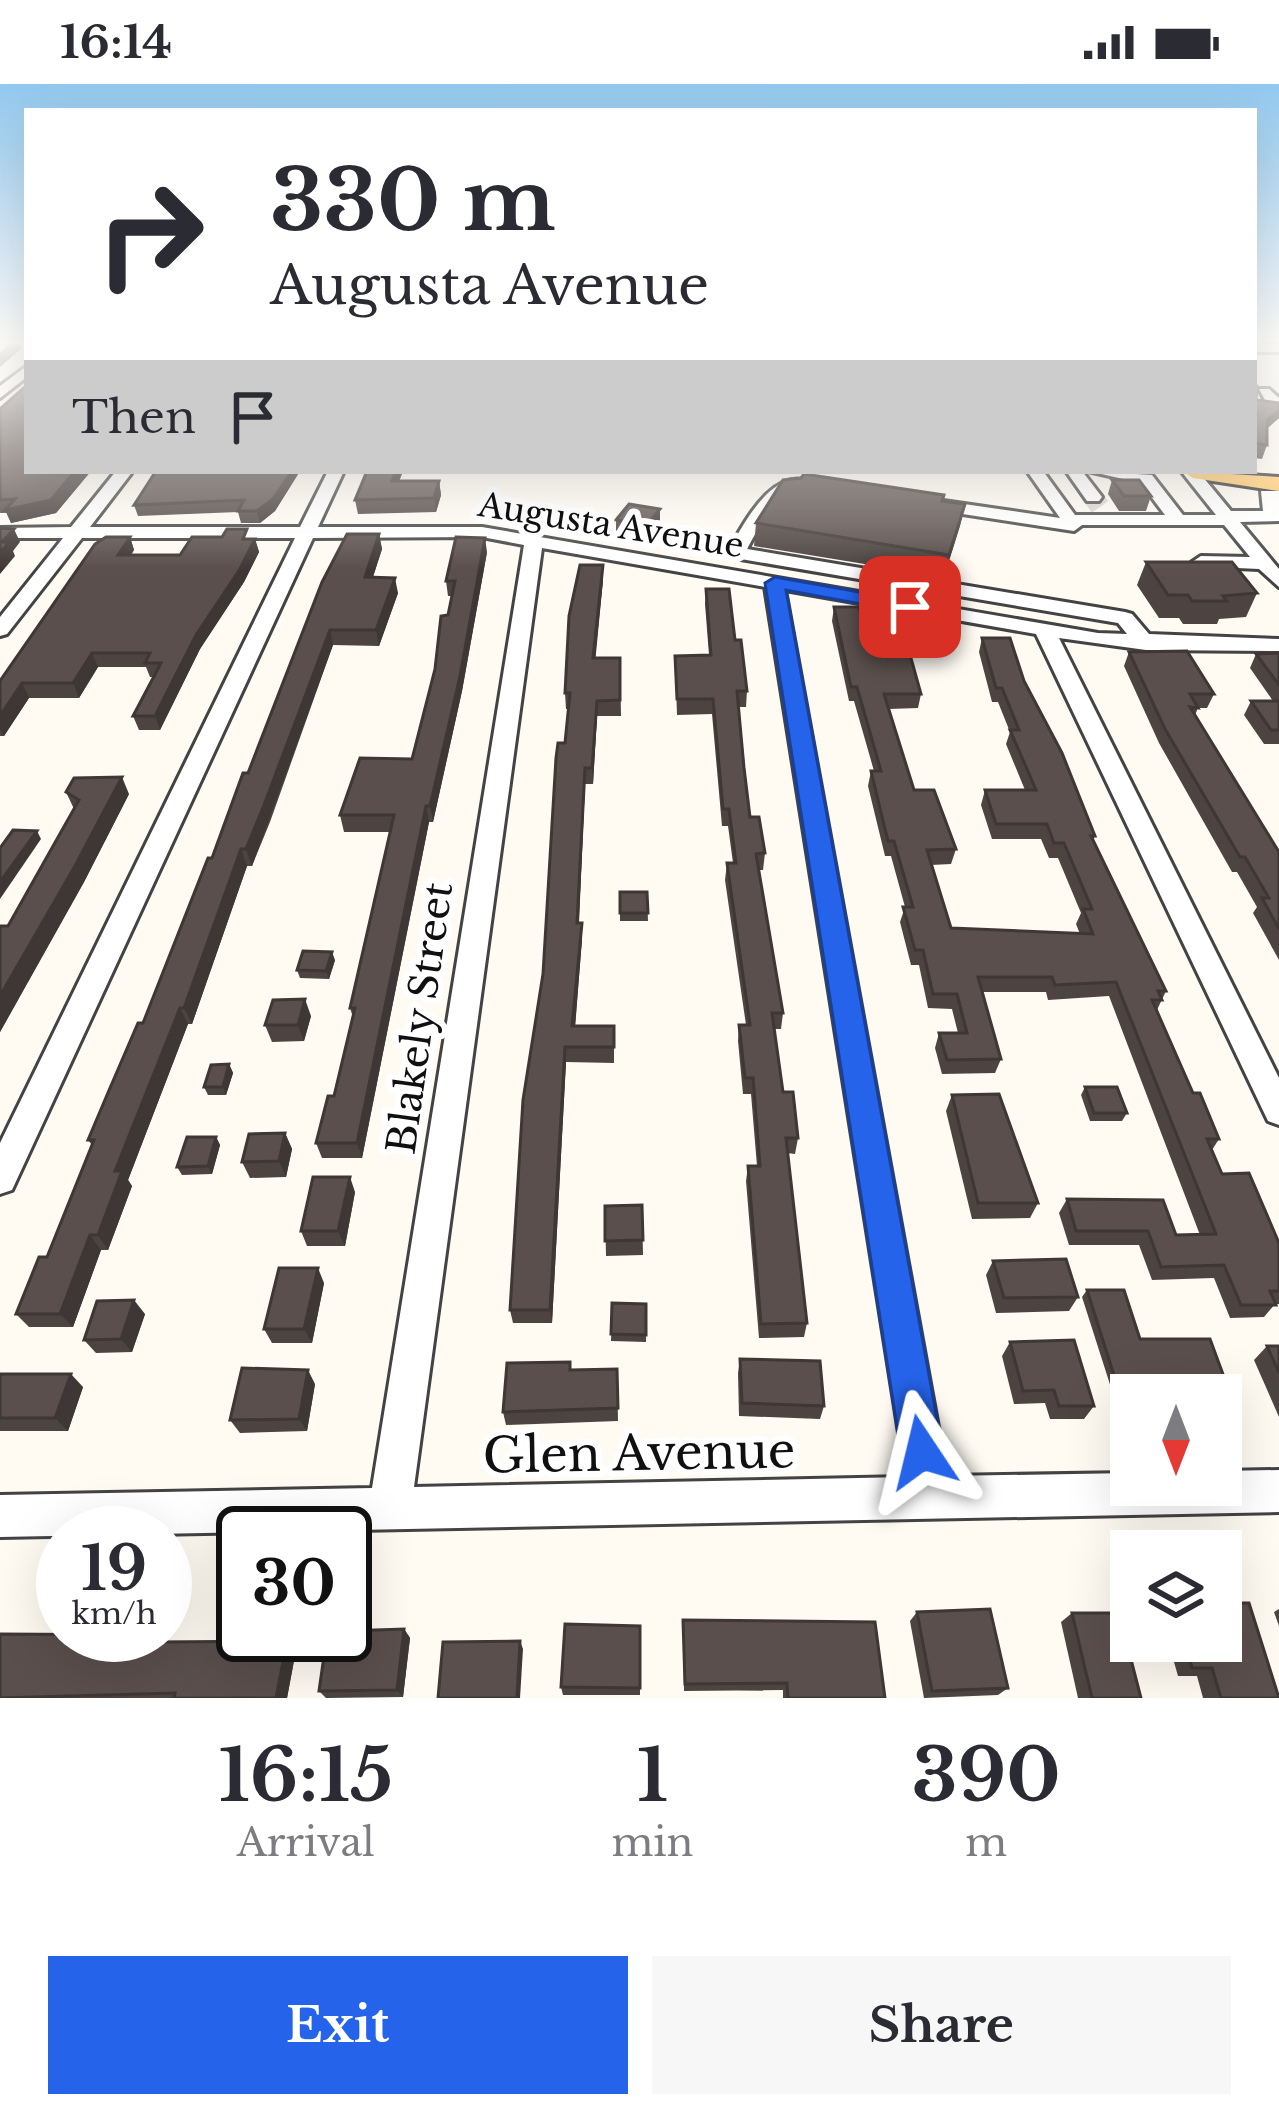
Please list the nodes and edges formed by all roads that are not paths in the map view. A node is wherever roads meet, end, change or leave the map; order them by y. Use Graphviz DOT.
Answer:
graph roads {
  1 [pos="123,474"];
  2 [pos="336,474"];
  3 [pos="1037,474"];
  4 [pos="1075,474"];
  5 [pos="1115,474"];
  6 [pos="1193,474"];
  7 [pos="1211,474"];
  8 [pos="1279,484"];
  9 [pos="832,490"];
  10 [pos="1279,496"];
  11 [pos="908,501"];
  12 [pos="1101,508"];
  13 [pos="1228,518"];
  14 [pos="1070,520"];
  15 [pos="1178,520"];
  16 [pos="1276,522"];
  17 [pos="308,531"];
  18 [pos="0,532"];
  19 [pos="77,532"];
  20 [pos="534,540"];
  21 [pos="1201,562"];
  22 [pos="1264,563"];
  23 [pos="1279,581"];
  24 [pos="775,583"];
  25 [pos="0,630"];
  26 [pos="1045,631"];
  27 [pos="1146,644"];
  28 [pos="1279,645"];
  29 [pos="1279,1111"];
  30 [pos="0,1179"];
  31 [pos="1279,1491"];
  32 [pos="929,1498"];
  33 [pos="390,1509"];
  34 [pos="0,1516"];
  1 -- 19 [label="street"];
  2 -- 17 [label="street"];
  3 -- 14 [label="street"];
  4 -- 12 [label="street"];
  5 -- 15 [label="street"];
  6 -- 13 [label="street"];
  7 -- 8 [label="main road"];
  9 -- 27 [label="street"];
  10 -- 16 [label="street"];
  11 -- 14 [label="street"];
  12 -- 14 [label="street"];
  12 -- 15 [label="street"];
  13 -- 15 [label="street"];
  13 -- 16 [label="street"];
  13 -- 22 [label="street"];
  17 -- 19 [label="street, Augusta Avenue"];
  17 -- 20 [label="street, Augusta Avenue"];
  17 -- 30 [label="street"];
  18 -- 19 [label="street, Augusta Avenue"];
  19 -- 25 [label="street"];
  20 -- 24 [label="street, Augusta Avenue"];
  20 -- 33 [label="street, Blakely Street"];
  21 -- 22 [label="street"];
  22 -- 23 [label="street"];
  24 -- 26 [label="street, Augusta Avenue"];
  24 -- 32 [label="street"];
  26 -- 27 [label="street, Augusta Avenue"];
  26 -- 29 [label="street"];
  27 -- 28 [label="street, Augusta Avenue"];
  31 -- 32 [label="street, Glen Avenue"];
  32 -- 33 [label="street, Glen Avenue"];
  33 -- 34 [label="street, Glen Avenue"];
}
